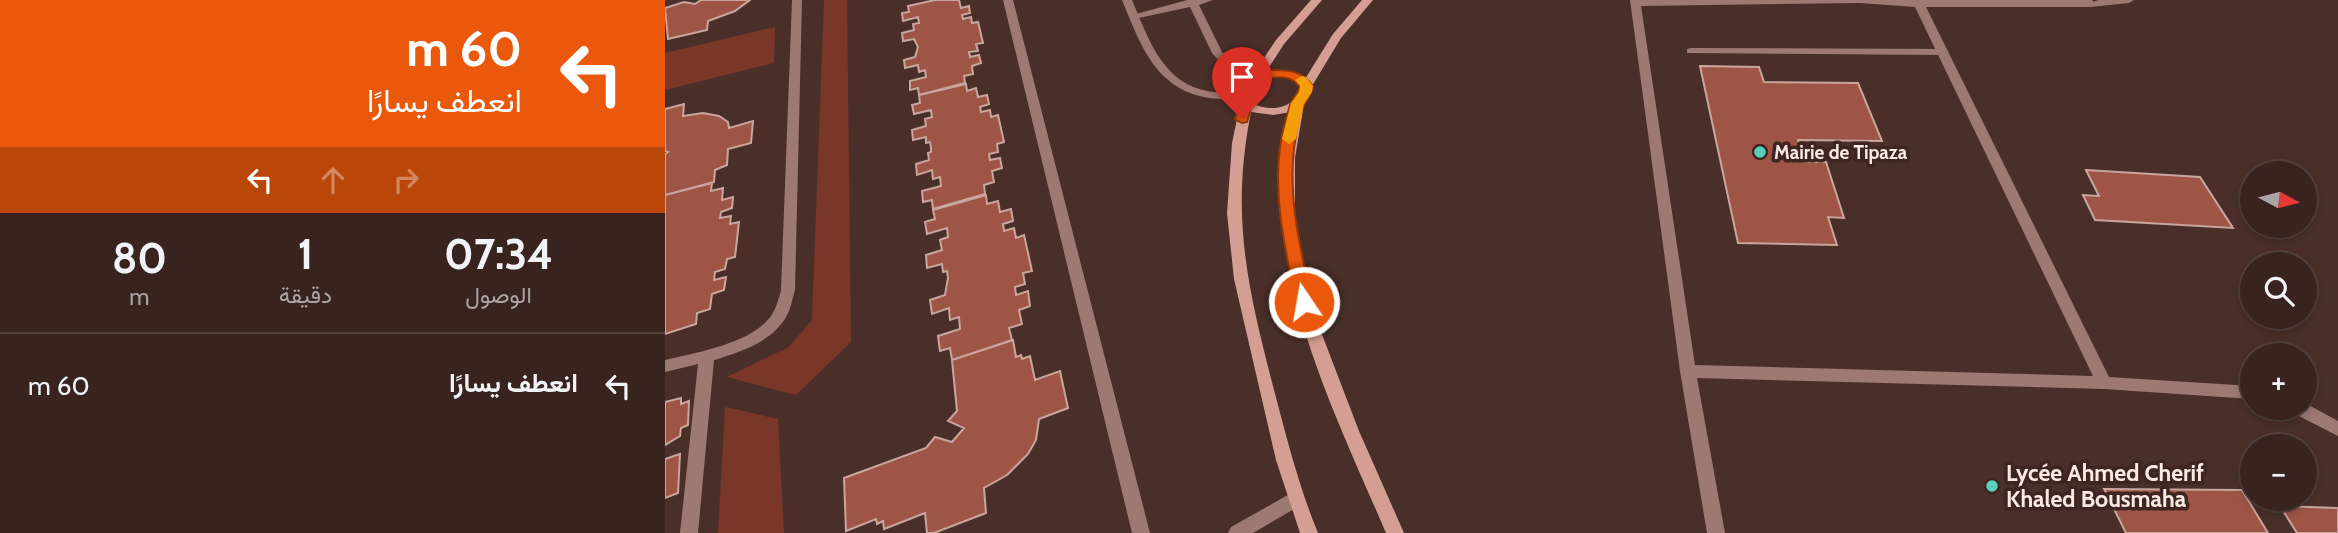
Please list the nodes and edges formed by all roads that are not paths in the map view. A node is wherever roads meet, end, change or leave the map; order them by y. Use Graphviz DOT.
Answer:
graph roads {
  1 [pos="797,0"];
  2 [pos="1008,0"];
  3 [pos="1127,0"];
  4 [pos="1209,0"];
  5 [pos="1317,0"];
  6 [pos="1368,0"];
  7 [pos="2129,0"];
  8 [pos="1193,1"];
  9 [pos="1636,1"];
  10 [pos="1857,1"];
  11 [pos="2089,2"];
  12 [pos="1919,4"];
  13 [pos="1134,16"];
  14 [pos="1691,51"];
  15 [pos="1943,52"];
  16 [pos="1252,81"];
  17 [pos="1306,86"];
  18 [pos="1244,101"];
  19 [pos="1298,103"];
  20 [pos="707,355"];
  21 [pos="665,366"];
  22 [pos="1688,371"];
  23 [pos="2104,383"];
  24 [pos="2240,392"];
  25 [pos="2317,418"];
  26 [pos="2338,429"];
  27 [pos="1295,499"];
  28 [pos="689,533"];
  29 [pos="1141,533"];
  30 [pos="1237,533"];
  31 [pos="1309,533"];
  32 [pos="1395,533"];
  33 [pos="1716,533"];
  1 -- 20 [label="street"];
  2 -- 29 [label="street"];
  3 -- 13 [label="street"];
  4 -- 8 [label="street"];
  5 -- 16 [label="main road"];
  6 -- 17 [label="main road"];
  7 -- 11 [label="street"];
  8 -- 13 [label="street"];
  8 -- 16 [label="street"];
  9 -- 10 [label="street"];
  9 -- 22 [label="street"];
  10 -- 12 [label="street"];
  11 -- 12 [label="street"];
  12 -- 15 [label="street"];
  13 -- 18 [label="street"];
  14 -- 15 [label="street"];
  15 -- 23 [label="street"];
  16 -- 17 [label="main road"];
  16 -- 18 [label="main road"];
  17 -- 19 [label="main road"];
  18 -- 19 [label="main road"];
  18 -- 27 [label="main road"];
  19 -- 32 [label="main road"];
  20 -- 21 [label="street"];
  20 -- 28 [label="street"];
  22 -- 23 [label="street"];
  22 -- 33 [label="street"];
  23 -- 24 [label="street"];
  25 -- 26 [label="street"];
  27 -- 30 [label="street"];
  27 -- 31 [label="main road"];
}
